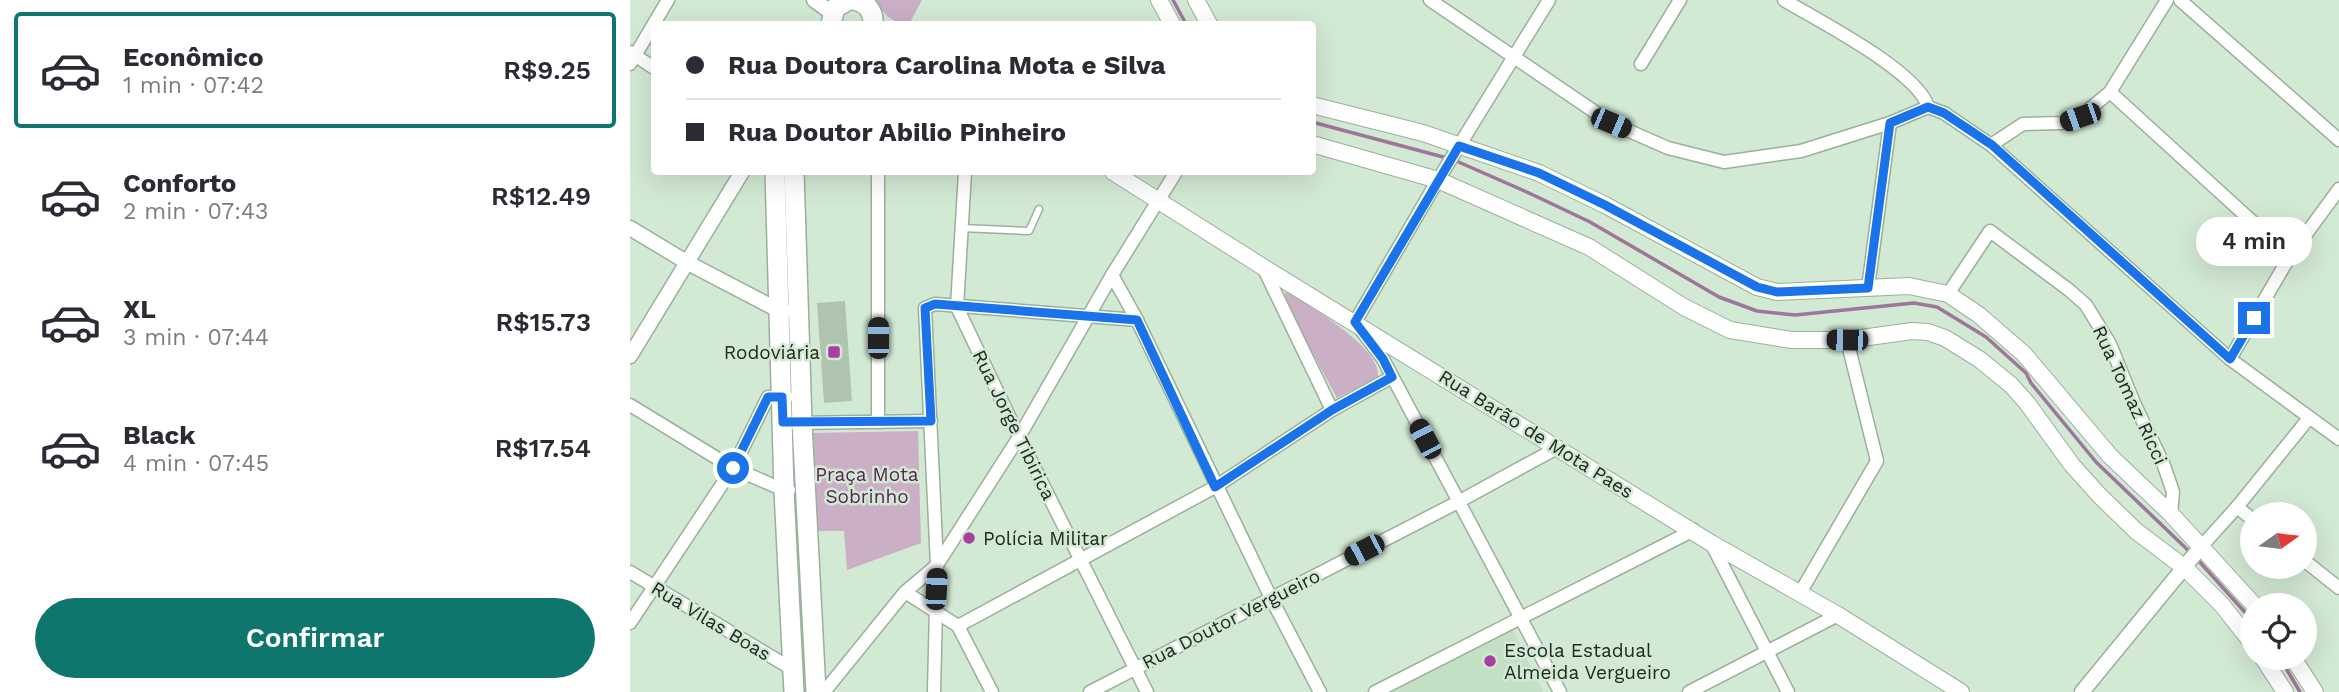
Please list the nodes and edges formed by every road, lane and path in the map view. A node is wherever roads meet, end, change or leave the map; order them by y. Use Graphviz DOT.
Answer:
graph roads {
  1 [pos="668,0"];
  2 [pos="814,0"];
  3 [pos="851,0"];
  4 [pos="1159,0"];
  5 [pos="1196,0"];
  6 [pos="1430,0"];
  7 [pos="1549,0"];
  8 [pos="1680,0"];
  9 [pos="1784,0"];
  10 [pos="2166,0"];
  11 [pos="2180,0"];
  12 [pos="829,13"];
  13 [pos="655,21"];
  14 [pos="873,21"];
  15 [pos="1170,21"];
  16 [pos="1207,21"];
  17 [pos="651,27"];
  18 [pos="632,57"];
  19 [pos="1513,57"];
  20 [pos="1641,64"];
  21 [pos="651,66"];
  22 [pos="2110,92"];
  23 [pos="1316,106"];
  24 [pos="1928,107"];
  25 [pos="1890,123"];
  26 [pos="2339,140"];
  27 [pos="1316,145"];
  28 [pos="1992,145"];
  29 [pos="1459,146"];
  30 [pos="740,175"];
  31 [pos="775,175"];
  32 [pos="794,175"];
  33 [pos="878,175"];
  34 [pos="965,175"];
  35 [pos="1118,175"];
  36 [pos="1174,175"];
  37 [pos="1438,180"];
  38 [pos="2339,189"];
  39 [pos="1159,199"];
  40 [pos="1039,209"];
  41 [pos="630,228"];
  42 [pos="961,228"];
  43 [pos="2290,256"];
  44 [pos="688,263"];
  45 [pos="1263,267"];
  46 [pos="1112,275"];
  47 [pos="1868,288"];
  48 [pos="1948,294"];
  49 [pos="957,307"];
  50 [pos="789,311"];
  51 [pos="1089,317"];
  52 [pos="1137,320"];
  53 [pos="1355,322"];
  54 [pos="1847,340"];
  55 [pos="630,356"];
  56 [pos="2230,359"];
  57 [pos="1392,377"];
  58 [pos="792,397"];
  59 [pos="630,405"];
  60 [pos="1332,410"];
  61 [pos="2309,418"];
  62 [pos="931,421"];
  63 [pos="792,422"];
  64 [pos="878,422"];
  65 [pos="1018,437"];
  66 [pos="2339,439"];
  67 [pos="1557,448"];
  68 [pos="733,468"];
  69 [pos="1215,487"];
  70 [pos="805,489"];
  71 [pos="784,490"];
  72 [pos="1458,502"];
  73 [pos="2237,507"];
  74 [pos="2240,510"];
  75 [pos="2171,514"];
  76 [pos="1694,530"];
  77 [pos="1711,543"];
  78 [pos="2200,548"];
  79 [pos="1079,559"];
  80 [pos="937,565"];
  81 [pos="2185,568"];
  82 [pos="2317,571"];
  83 [pos="630,572"];
  84 [pos="654,586"];
  85 [pos="2339,588"];
  86 [pos="905,592"];
  87 [pos="1800,593"];
  88 [pos="2243,593"];
  89 [pos="1270,598"];
  90 [pos="935,612"];
  91 [pos="1838,615"];
  92 [pos="1521,619"];
  93 [pos="630,623"];
  94 [pos="958,626"];
  95 [pos="2240,628"];
  96 [pos="1767,652"];
  97 [pos="1135,668"];
  98 [pos="792,669"];
  99 [pos="2271,670"];
  100 [pos="2301,670"];
  101 [pos="794,692"];
  102 [pos="816,692"];
  103 [pos="824,692"];
  104 [pos="934,692"];
  105 [pos="992,692"];
  106 [pos="1090,692"];
  107 [pos="1147,692"];
  108 [pos="1320,692"];
  109 [pos="1375,692"];
  110 [pos="1560,692"];
  111 [pos="1689,692"];
  112 [pos="1788,692"];
  113 [pos="1961,692"];
  114 [pos="2082,692"];
  115 [pos="2285,692"];
  116 [pos="2315,692"];
  1 -- 13 [label="street"];
  2 -- 12 [label="street"];
  3 -- 12 [label="main road"];
  3 -- 14 [label="main road"];
  4 -- 15 [label="main road"];
  5 -- 16 [label="main road"];
  6 -- 19 [label="street"];
  7 -- 19 [label="street"];
  8 -- 20 [label="street"];
  9 -- 24 [label="street"];
  10 -- 22 [label="street"];
  11 -- 26 [label="street"];
  17 -- 18 [label="street"];
  18 -- 21 [label="street"];
  19 -- 25 [label="street"];
  19 -- 29 [label="street"];
  22 -- 28 [label="street"];
  22 -- 43 [label="street"];
  23 -- 29 [label="main road"];
  24 -- 25 [label="street"];
  24 -- 28 [label="street"];
  25 -- 47 [label="street"];
  27 -- 37 [label="main road"];
  28 -- 56 [label="street"];
  29 -- 37 [label="street"];
  29 -- 47 [label="main road"];
  30 -- 44 [label="street"];
  31 -- 50 [label="main road"];
  32 -- 50 [label="main road"];
  33 -- 64 [label="street"];
  34 -- 42 [label="street"];
  35 -- 39 [label="main road, Rua Barão de Mota Paes"];
  36 -- 39 [label="street"];
  37 -- 53 [label="street"];
  37 -- 54 [label="main road"];
  38 -- 43 [label="street"];
  39 -- 45 [label="main road, Rua Barão de Mota Paes"];
  39 -- 46 [label="street"];
  40 -- 42 [label="lane"];
  41 -- 44 [label="street"];
  42 -- 49 [label="street"];
  43 -- 56 [label="street"];
  44 -- 50 [label="street"];
  44 -- 55 [label="street"];
  45 -- 53 [label="main road, Rua Barão de Mota Paes"];
  45 -- 60 [label="street"];
  46 -- 51 [label="street"];
  46 -- 52 [label="street"];
  47 -- 48 [label="main road"];
  48 -- 75 [label="main road"];
  48 -- 75 [label="street, Rua Tomaz Ricci"];
  49 -- 51 [label="street"];
  49 -- 62 [label="street"];
  49 -- 65 [label="street, Rua Jorge Tibirica"];
  50 -- 58 [label="main road"];
  51 -- 52 [label="street"];
  51 -- 65 [label="street"];
  52 -- 69 [label="street"];
  53 -- 57 [label="street"];
  53 -- 67 [label="main road, Rua Barão de Mota Paes"];
  54 -- 81 [label="main road"];
  54 -- 87 [label="street"];
  56 -- 61 [label="street"];
  57 -- 60 [label="street"];
  57 -- 72 [label="street"];
  58 -- 63 [label="main road"];
  58 -- 68 [label="street"];
  59 -- 68 [label="street"];
  60 -- 69 [label="street"];
  61 -- 66 [label="street"];
  61 -- 73 [label="street"];
  62 -- 64 [label="street"];
  62 -- 80 [label="street"];
  63 -- 64 [label="street"];
  63 -- 70 [label="main road"];
  63 -- 71 [label="main road"];
  65 -- 79 [label="street, Rua Jorge Tibirica"];
  65 -- 80 [label="street"];
  67 -- 72 [label="street, Rua Doutor Vergueiro"];
  67 -- 76 [label="main road, Rua Barão de Mota Paes"];
  68 -- 71 [label="street"];
  68 -- 84 [label="street"];
  69 -- 79 [label="street"];
  69 -- 89 [label="street"];
  70 -- 71 [label="street"];
  70 -- 102 [label="main road"];
  71 -- 98 [label="main road"];
  72 -- 89 [label="street, Rua Doutor Vergueiro"];
  72 -- 92 [label="street"];
  73 -- 74 [label="street"];
  73 -- 78 [label="street"];
  75 -- 78 [label="main road"];
  76 -- 77 [label="main road, Rua Barão de Mota Paes"];
  76 -- 92 [label="street"];
  77 -- 87 [label="main road, Rua Barão de Mota Paes"];
  77 -- 96 [label="street"];
  78 -- 81 [label="street"];
  78 -- 88 [label="main road"];
  79 -- 94 [label="street"];
  79 -- 97 [label="street, Rua Jorge Tibirica"];
  80 -- 86 [label="street"];
  80 -- 90 [label="street"];
  81 -- 95 [label="main road"];
  81 -- 114 [label="street"];
  82 -- 85 [label="street"];
  83 -- 84 [label="street, Rua Vilas Boas"];
  84 -- 93 [label="street"];
  84 -- 98 [label="street, Rua Vilas Boas"];
  86 -- 90 [label="street"];
  86 -- 103 [label="street"];
  87 -- 91 [label="main road, Rua Barão de Mota Paes"];
  89 -- 97 [label="street, Rua Doutor Vergueiro"];
  89 -- 108 [label="street"];
  90 -- 94 [label="street"];
  90 -- 104 [label="street"];
  91 -- 96 [label="street"];
  91 -- 113 [label="main road, Rua Barão de Mota Paes"];
  92 -- 109 [label="street"];
  92 -- 110 [label="street"];
  94 -- 105 [label="street"];
  96 -- 111 [label="street"];
  96 -- 112 [label="street"];
  97 -- 106 [label="street, Rua Doutor Vergueiro"];
  97 -- 107 [label="street, Rua Jorge Tibirica"];
  98 -- 101 [label="main road"];
  99 -- 115 [label="main road"];
  100 -- 116 [label="main road"];
}
